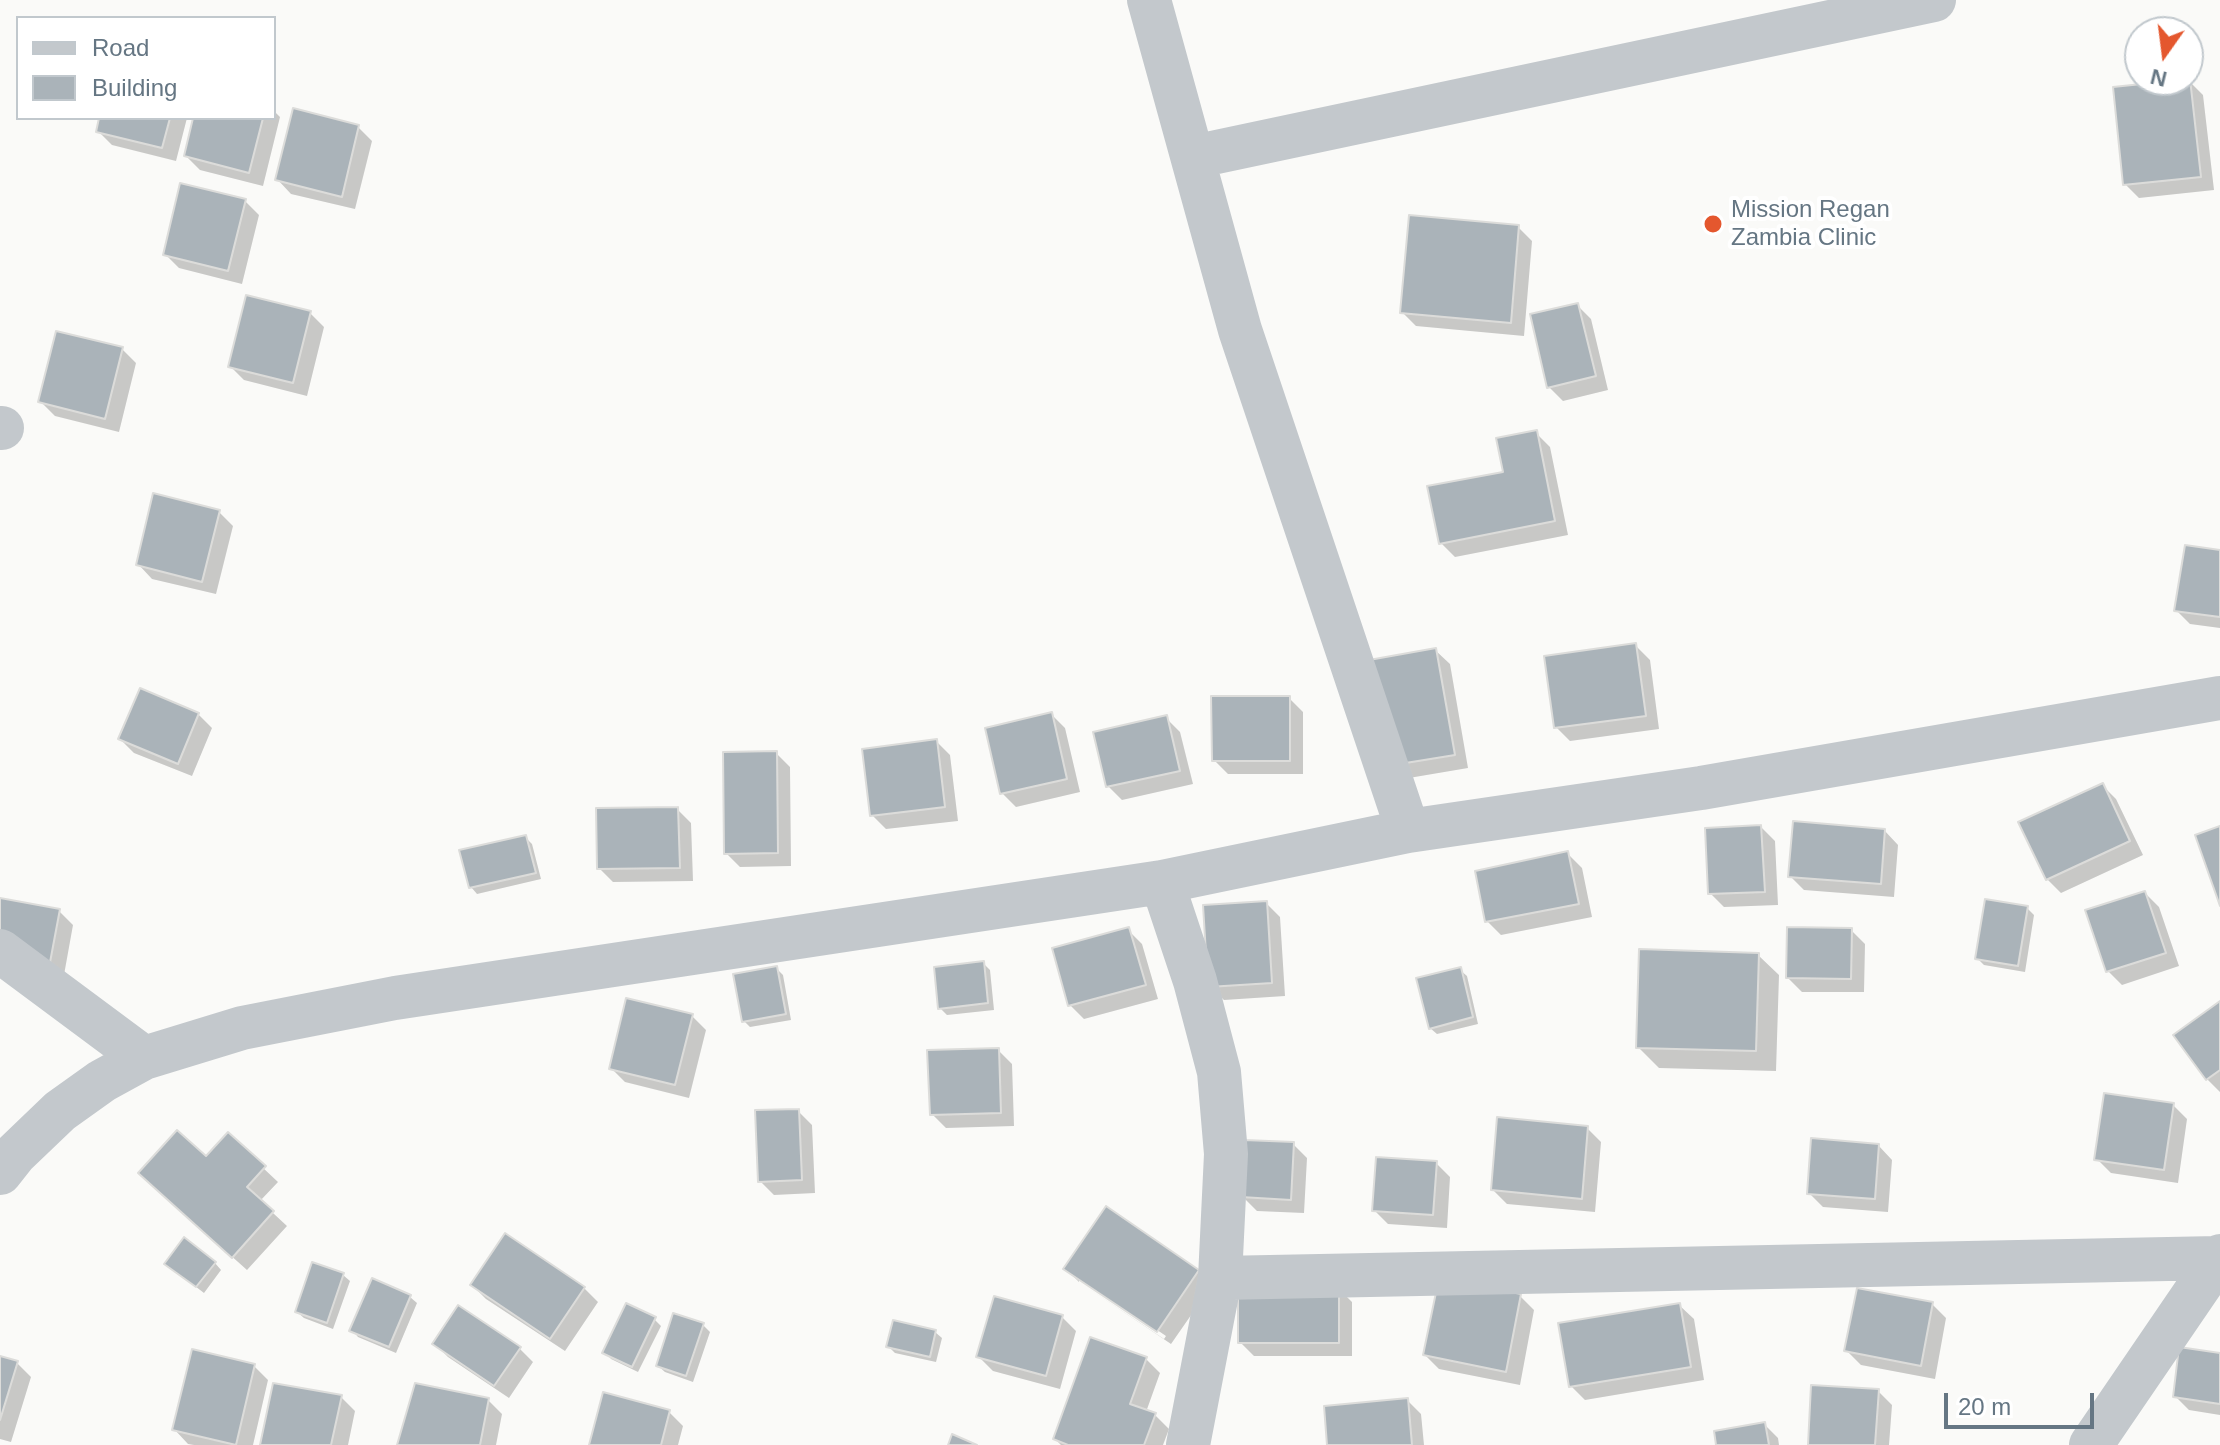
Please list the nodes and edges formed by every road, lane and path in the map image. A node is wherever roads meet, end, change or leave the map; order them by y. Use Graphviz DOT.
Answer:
graph roads {
  1 [pos="1149,0"];
  2 [pos="1934,0"];
  3 [pos="1193,157"];
  4 [pos="2220,698"];
  5 [pos="1408,831"];
  6 [pos="1162,882"];
  7 [pos="0,951"];
  8 [pos="144,1058"];
  9 [pos="0,1173"];
  10 [pos="2219,1257"];
  11 [pos="1220,1278"];
  12 [pos="1188,1445"];
  13 [pos="2091,1445"];
  1 -- 3 [label="street"];
  2 -- 3 [label="street"];
  3 -- 5 [label="street"];
  4 -- 5 [label="street"];
  5 -- 6 [label="street"];
  6 -- 8 [label="street"];
  6 -- 11 [label="street"];
  7 -- 8 [label="street"];
  8 -- 9 [label="street"];
  10 -- 11 [label="street"];
  10 -- 13 [label="street"];
  11 -- 12 [label="street"];
}
